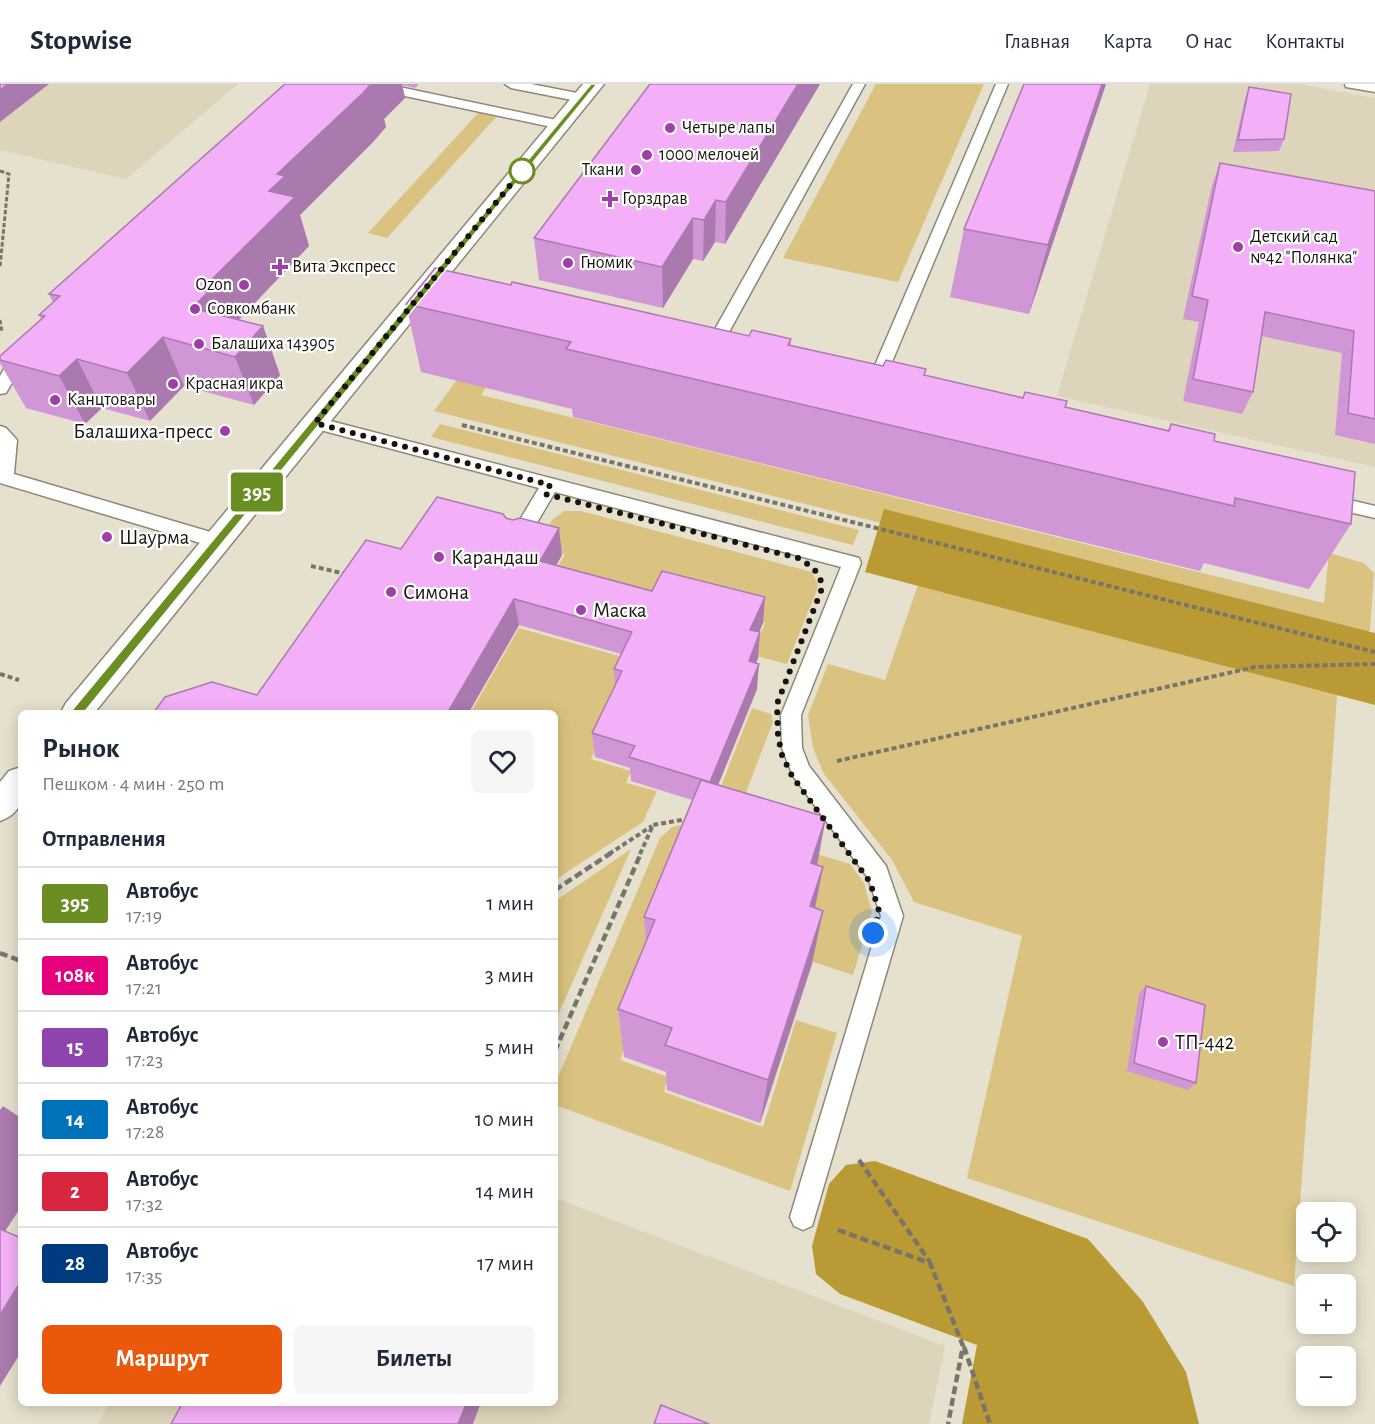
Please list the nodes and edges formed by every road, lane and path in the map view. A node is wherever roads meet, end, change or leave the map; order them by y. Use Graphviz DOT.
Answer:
graph roads {
  1 [pos="368,84"];
  2 [pos="511,84"];
  3 [pos="859,84"];
  4 [pos="1002,84"];
  5 [pos="1351,84"];
  6 [pos="1375,88"];
  7 [pos="588,91"];
  8 [pos="561,125"];
  9 [pos="0,171"];
  10 [pos="0,267"];
  11 [pos="29,341"];
  12 [pos="709,355"];
  13 [pos="0,389"];
  14 [pos="871,393"];
  15 [pos="315,423"];
  16 [pos="457,424"];
  17 [pos="0,432"];
  18 [pos="550,485"];
  19 [pos="1306,496"];
  20 [pos="1375,512"];
  21 [pos="518,538"];
  22 [pos="217,541"];
  23 [pos="311,566"];
  24 [pos="355,576"];
  25 [pos="1375,652"];
  26 [pos="1375,664"];
  27 [pos="0,674"];
  28 [pos="19,680"];
  29 [pos="79,710"];
  30 [pos="800,770"];
  31 [pos="18,785"];
  32 [pos="0,806"];
  33 [pos="696,818"];
  34 [pos="653,825"];
  35 [pos="558,888"];
  36 [pos="0,953"];
  37 [pos="18,960"];
  38 [pos="558,1044"];
  39 [pos="831,1120"];
  40 [pos="803,1217"];
  41 [pos="930,1263"];
  42 [pos="963,1346"];
  43 [pos="948,1424"];
  44 [pos="990,1424"];
  1 -- 8 [label="lane"];
  2 -- 7 [label="lane"];
  3 -- 12 [label="lane"];
  4 -- 14 [label="lane"];
  5 -- 6 [label="lane"];
  7 -- 8 [label="main road"];
  8 -- 15 [label="main road"];
  9 -- 10 [label="path"];
  11 -- 13 [label="lane"];
  15 -- 18 [label="lane"];
  15 -- 22 [label="main road"];
  16 -- 25 [label="path"];
  17 -- 22 [label="lane"];
  18 -- 21 [label="lane"];
  18 -- 30 [label="lane"];
  19 -- 20 [label="lane"];
  22 -- 29 [label="main road"];
  23 -- 24 [label="path"];
  26 -- 30 [label="path"];
  27 -- 28 [label="path"];
  30 -- 39 [label="lane"];
  31 -- 32 [label="main road"];
  33 -- 34 [label="path"];
  34 -- 35 [label="path"];
  34 -- 38 [label="path"];
  36 -- 37 [label="path"];
  39 -- 40 [label="lane"];
  39 -- 41 [label="path"];
  40 -- 41 [label="path"];
  41 -- 42 [label="path"];
  42 -- 43 [label="path"];
  42 -- 44 [label="path"];
}
